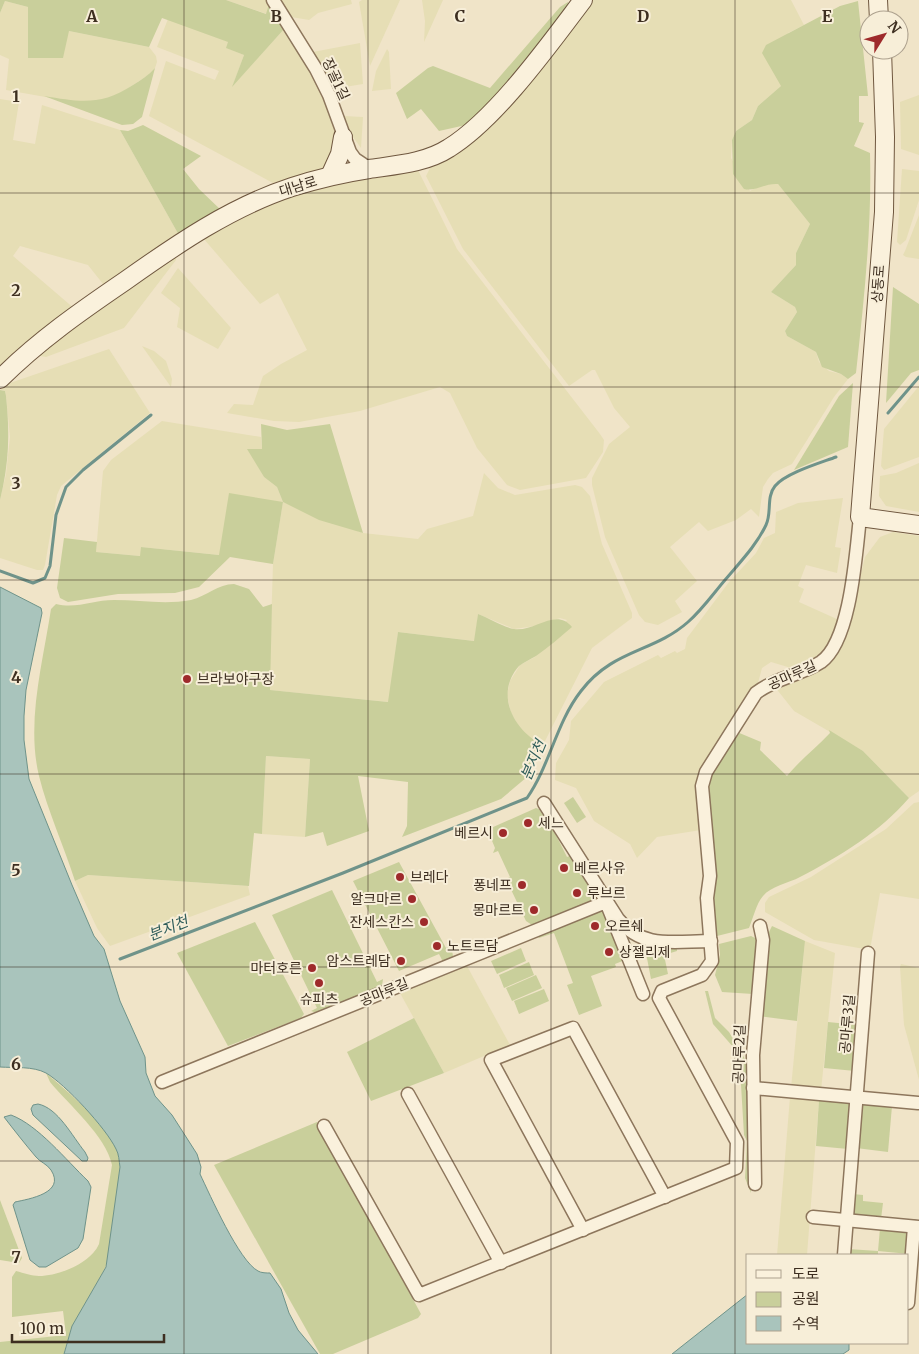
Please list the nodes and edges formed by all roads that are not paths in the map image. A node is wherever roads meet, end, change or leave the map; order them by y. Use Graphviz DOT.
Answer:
graph roads {
  1 [pos="273,0"];
  2 [pos="583,0"];
  3 [pos="882,60"];
  4 [pos="343,137"];
  5 [pos="370,169"];
  6 [pos="330,176"];
  7 [pos="0,379"];
  8 [pos="860,517"];
  9 [pos="919,526"];
  10 [pos="544,803"];
  11 [pos="606,902"];
  12 [pos="760,926"];
  13 [pos="711,941"];
  14 [pos="868,953"];
  15 [pos="643,994"];
  16 [pos="162,1082"];
  17 [pos="753,1088"];
  18 [pos="408,1094"];
  19 [pos="856,1098"];
  20 [pos="918,1103"];
  21 [pos="324,1126"];
  22 [pos="755,1184"];
  23 [pos="665,1197"];
  24 [pos="813,1217"];
  25 [pos="846,1221"];
  26 [pos="917,1227"];
  27 [pos="583,1230"];
  28 [pos="844,1254"];
  29 [pos="501,1263"];
  30 [pos="909,1295"];
  1 -- 4 [label="street, 장골1길"];
  2 -- 5 [label="street, 대남로"];
  3 -- 8 [label="street, 상동로"];
  4 -- 5 [label="street, 장골1길"];
  4 -- 6 [label="street"];
  5 -- 6 [label="street, 대남로"];
  6 -- 7 [label="street, 대남로"];
  8 -- 9 [label="street"];
  8 -- 13 [label="street, 공마루길"];
  10 -- 11 [label="street"];
  11 -- 13 [label="street"];
  11 -- 15 [label="street"];
  11 -- 16 [label="street, 공마루길"];
  12 -- 17 [label="street, 공마루2길"];
  13 -- 23 [label="street, 공마루길"];
  14 -- 19 [label="street, 공마루3길"];
  17 -- 19 [label="street"];
  17 -- 22 [label="street, 공마루2길"];
  18 -- 29 [label="street"];
  19 -- 20 [label="street"];
  19 -- 25 [label="street, 공마루3길"];
  21 -- 29 [label="street, 공마루길"];
  23 -- 27 [label="street, 공마루길"];
  23 -- 27 [label="street"];
  24 -- 25 [label="street"];
  25 -- 26 [label="street"];
  25 -- 28 [label="street, 공마루3길"];
  26 -- 30 [label="street"];
  27 -- 29 [label="street, 공마루길"];
}
